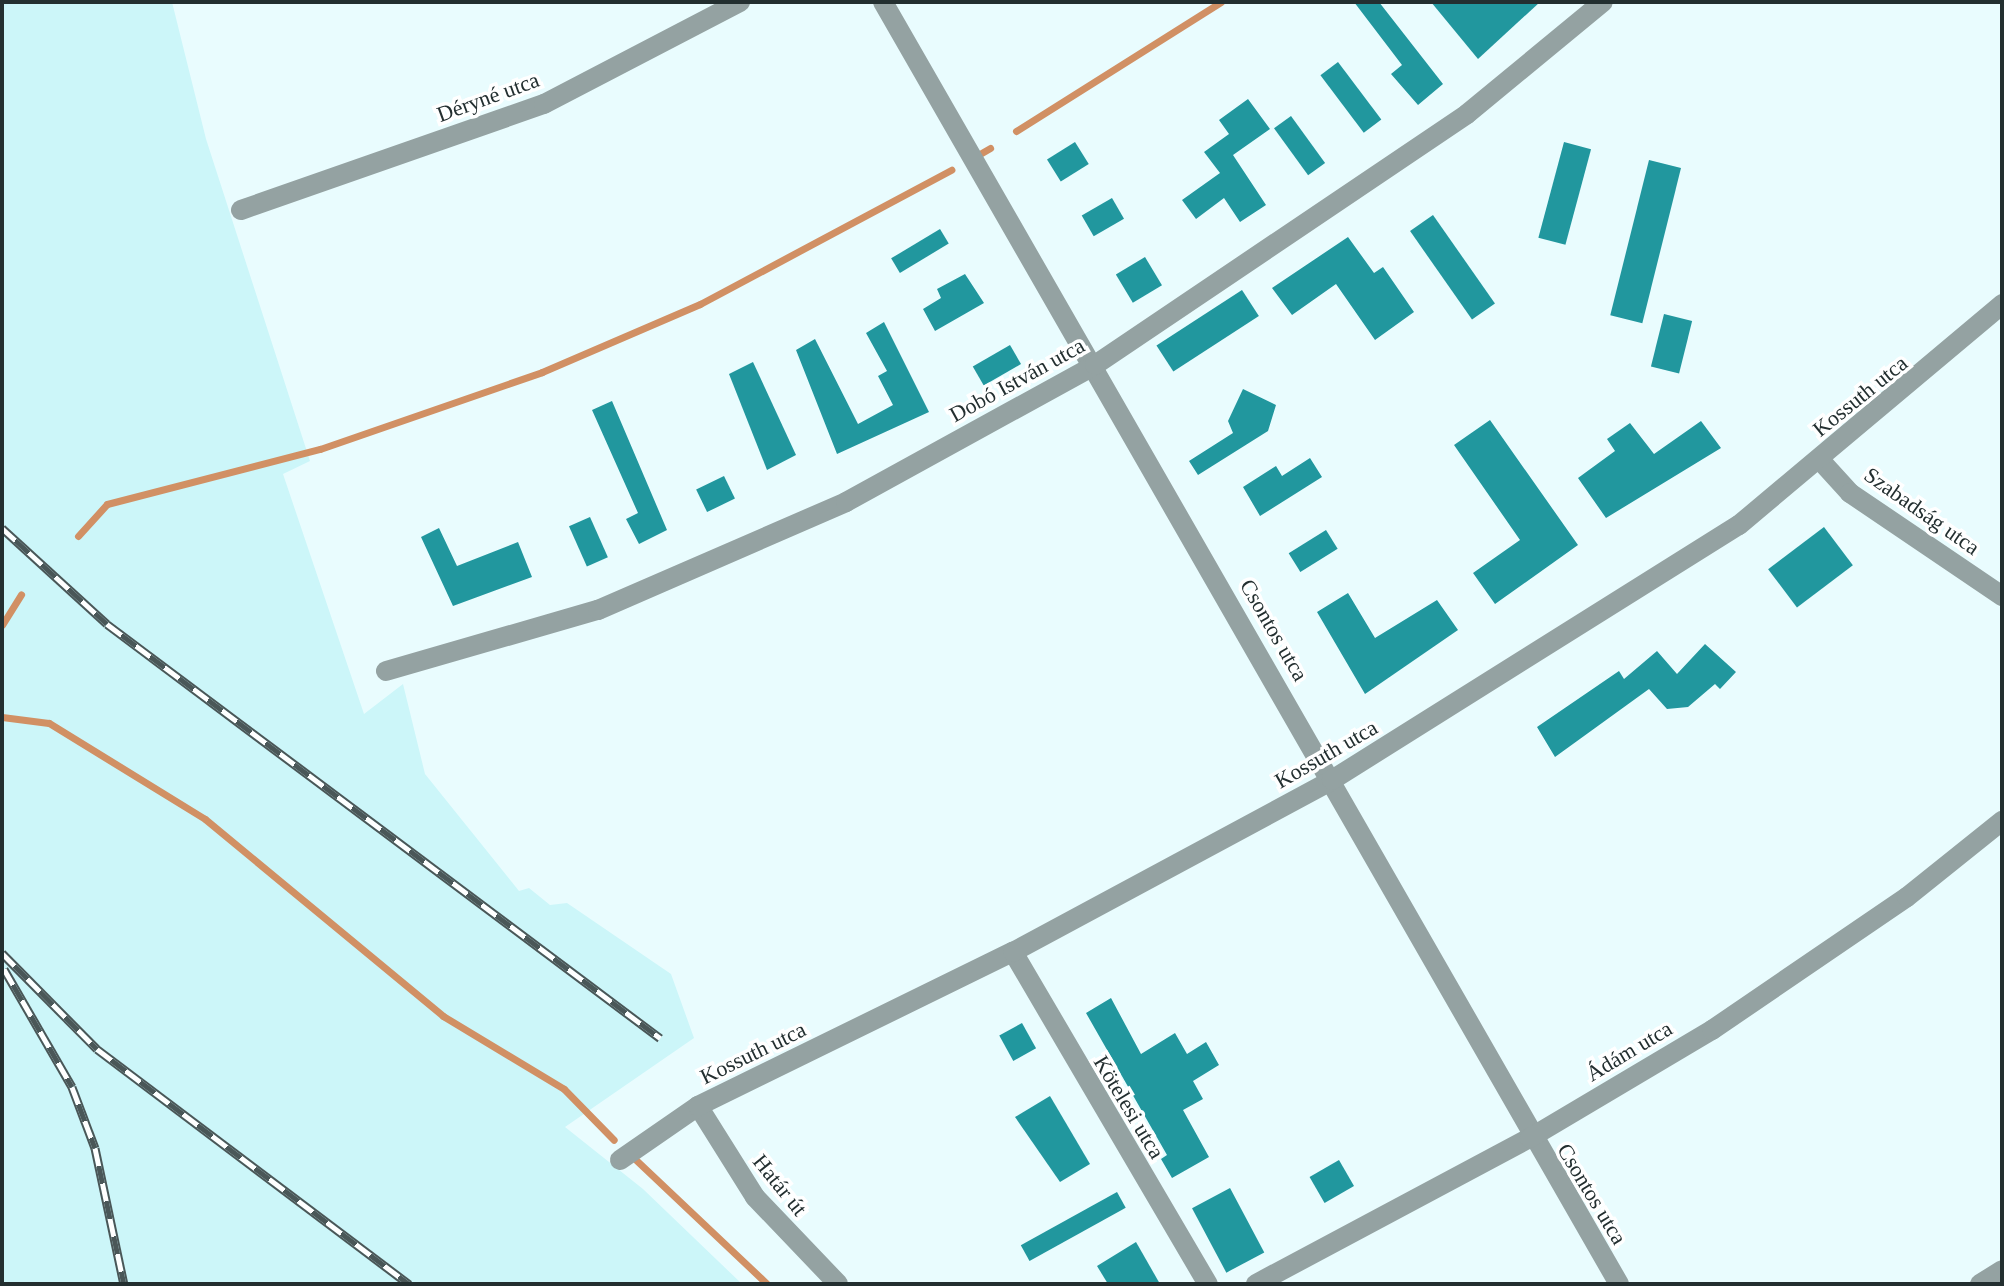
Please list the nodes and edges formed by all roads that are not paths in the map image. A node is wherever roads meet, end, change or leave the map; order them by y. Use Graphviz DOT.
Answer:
graph roads {
  1 [pos="740,2"];
  2 [pos="883,2"];
  3 [pos="1603,2"];
  4 [pos="241,210"];
  5 [pos="2002,304"];
  6 [pos="1095,365"];
  7 [pos="1820,460"];
  8 [pos="2002,596"];
  9 [pos="386,671"];
  10 [pos="1332,780"];
  11 [pos="2002,821"];
  12 [pos="1013,952"];
  13 [pos="698,1106"];
  14 [pos="1530,1138"];
  15 [pos="620,1160"];
  16 [pos="2002,1270"];
  17 [pos="838,1284"];
  18 [pos="1208,1284"];
  19 [pos="1256,1284"];
  20 [pos="1619,1284"];
  21 [pos="1980,1284"];
  1 -- 4 [label="street, Déryné utca"];
  2 -- 6 [label="street, Csontos utca"];
  3 -- 6 [label="street, Dobó István utca"];
  5 -- 7 [label="street, Kossuth utca"];
  6 -- 9 [label="street, Dobó István utca"];
  6 -- 10 [label="street, Csontos utca"];
  7 -- 8 [label="street, Szabadság utca"];
  7 -- 10 [label="street, Kossuth utca"];
  10 -- 12 [label="street, Kossuth utca"];
  10 -- 14 [label="street, Csontos utca"];
  11 -- 14 [label="street, Ádám utca"];
  12 -- 13 [label="street, Kossuth utca"];
  12 -- 18 [label="street, Kötelesi utca"];
  13 -- 15 [label="street, Kossuth utca"];
  13 -- 17 [label="street, Határ út"];
  14 -- 19 [label="street, Ádám utca"];
  14 -- 20 [label="street, Csontos utca"];
  16 -- 21 [label="street"];
}
